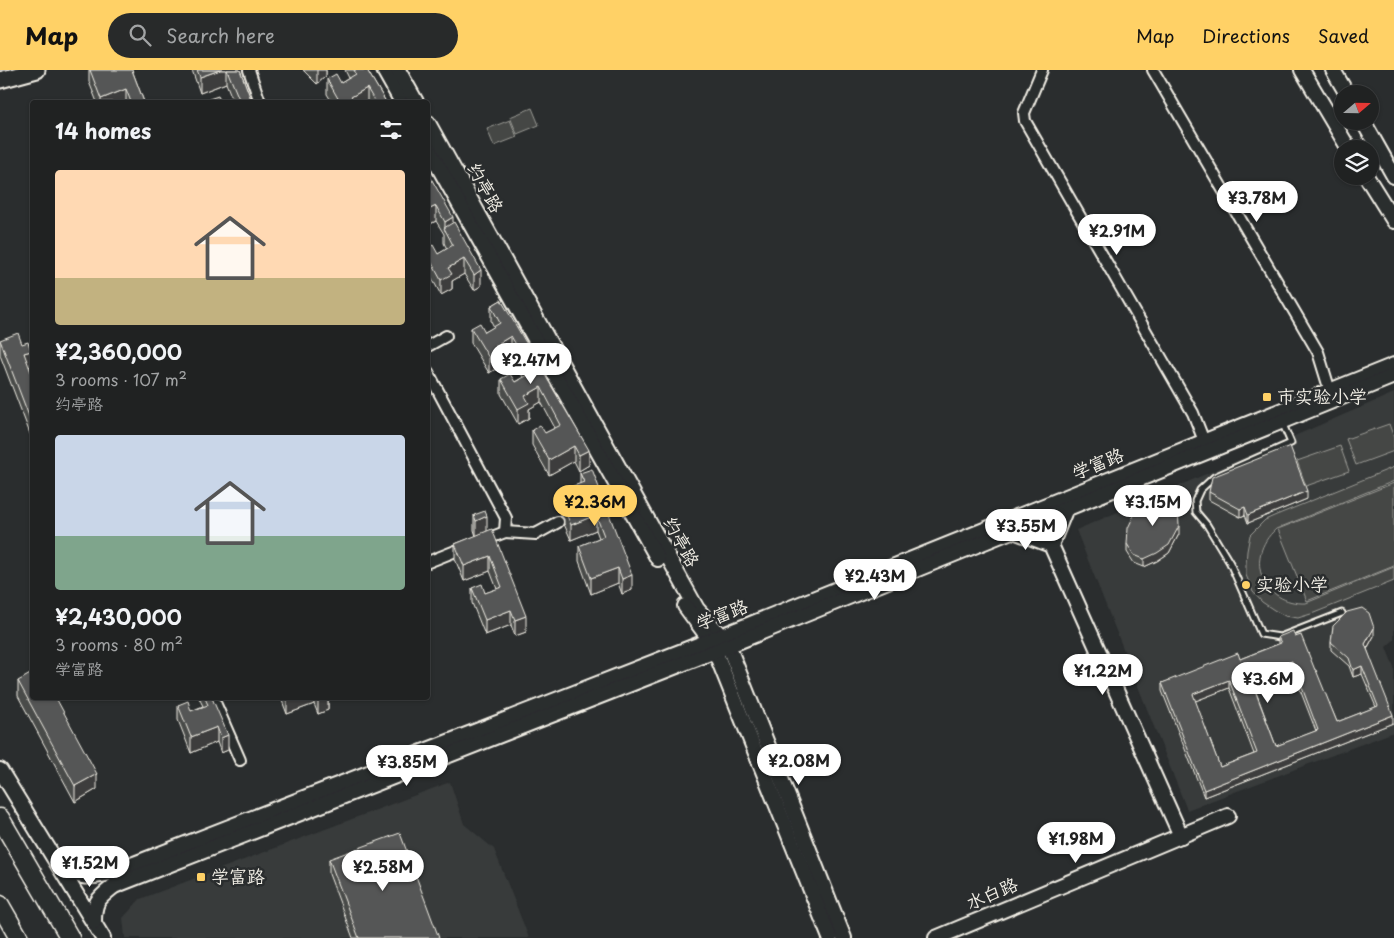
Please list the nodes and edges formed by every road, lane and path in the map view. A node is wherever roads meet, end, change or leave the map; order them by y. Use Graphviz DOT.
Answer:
graph roads {
  1 [pos="37,70"];
  2 [pos="249,70"];
  3 [pos="384,70"];
  4 [pos="398,70"];
  5 [pos="1042,70"];
  6 [pos="1153,70"];
  7 [pos="1302,70"];
  8 [pos="1334,70"];
  9 [pos="0,80"];
  10 [pos="1342,85"];
  11 [pos="259,100"];
  12 [pos="401,100"];
  13 [pos="415,100"];
  14 [pos="430,127"];
  15 [pos="1368,130"];
  16 [pos="1344,140"];
  17 [pos="430,152"];
  18 [pos="1394,176"];
  19 [pos="1372,185"];
  20 [pos="1394,221"];
  21 [pos="446,336"];
  22 [pos="430,345"];
  23 [pos="1394,365"];
  24 [pos="430,376"];
  25 [pos="1394,376"];
  26 [pos="1330,391"];
  27 [pos="1282,422"];
  28 [pos="1204,441"];
  29 [pos="1066,508"];
  30 [pos="558,522"];
  31 [pos="1011,530"];
  32 [pos="505,532"];
  33 [pos="1050,545"];
  34 [pos="430,559"];
  35 [pos="1342,613"];
  36 [pos="718,643"];
  37 [pos="215,700"];
  38 [pos="240,760"];
  39 [pos="0,770"];
  40 [pos="1228,816"];
  41 [pos="0,818"];
  42 [pos="1181,836"];
  43 [pos="61,868"];
  44 [pos="0,905"];
  45 [pos="94,922"];
  46 [pos="19,938"];
  47 [pos="70,938"];
  48 [pos="103,938"];
  49 [pos="830,938"];
  50 [pos="844,938"];
  51 [pos="936,938"];
  1 -- 9 [label="main road"];
  2 -- 11 [label="street"];
  3 -- 12 [label="street"];
  4 -- 13 [label="street"];
  5 -- 28 [label="street"];
  6 -- 26 [label="street"];
  7 -- 16 [label="street"];
  8 -- 10 [label="street"];
  14 -- 36 [label="street, 约亭路"];
  15 -- 18 [label="street"];
  17 -- 36 [label="street, 约亭路"];
  19 -- 20 [label="street"];
  21 -- 22 [label="street"];
  23 -- 26 [label="street, 学富路"];
  24 -- 32 [label="street"];
  25 -- 27 [label="street, 学富路"];
  26 -- 28 [label="street, 学富路"];
  27 -- 29 [label="street, 学富路"];
  27 -- 35 [label="lane"];
  28 -- 36 [label="street, 学富路"];
  29 -- 31 [label="street, 学富路"];
  29 -- 33 [label="street"];
  30 -- 32 [label="street"];
  31 -- 33 [label="street"];
  31 -- 36 [label="street, 学富路"];
  32 -- 34 [label="street"];
  33 -- 42 [label="street"];
  36 -- 43 [label="street, 学富路"];
  36 -- 45 [label="street, 学富路"];
  36 -- 49 [label="street, 约亭路"];
  36 -- 50 [label="street, 约亭路"];
  37 -- 38 [label="street"];
  39 -- 43 [label="street"];
  40 -- 42 [label="street, 水白路"];
  41 -- 47 [label="highway"];
  42 -- 51 [label="street, 水白路"];
  43 -- 45 [label="street"];
  44 -- 46 [label="highway"];
  45 -- 48 [label="street"];
}
